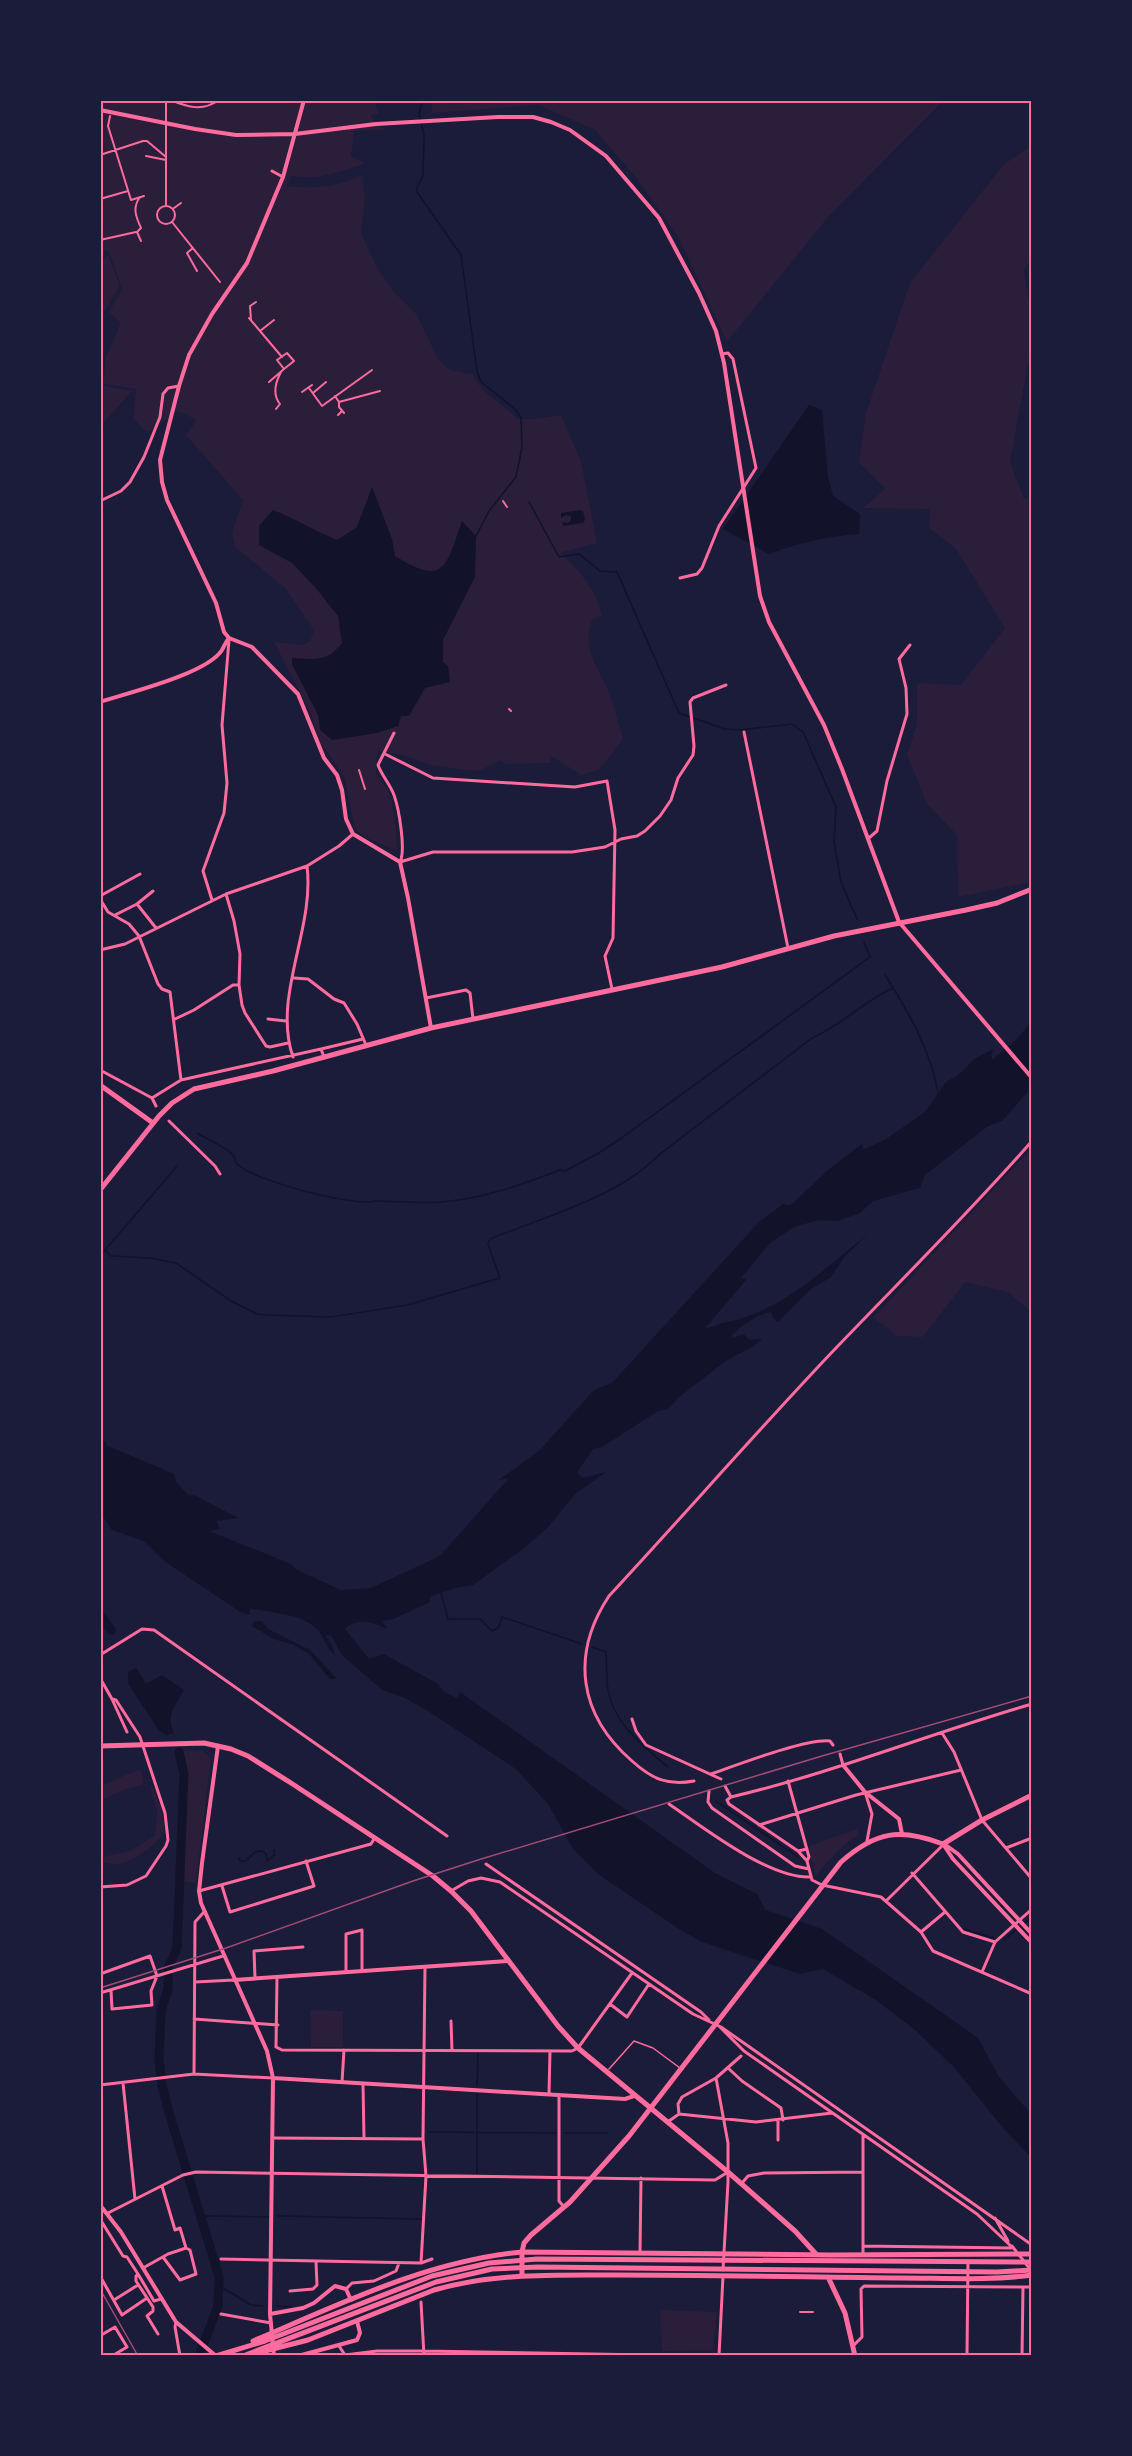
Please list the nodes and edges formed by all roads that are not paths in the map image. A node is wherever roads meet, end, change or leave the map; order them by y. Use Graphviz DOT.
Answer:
graph roads {
  1 [pos="168,100"];
  2 [pos="219,100"];
  3 [pos="304,100"];
  4 [pos="100,110"];
  5 [pos="110,116"];
  6 [pos="295,134"];
  7 [pos="115,151"];
  8 [pos="100,155"];
  9 [pos="146,156"];
  10 [pos="166,159"];
  11 [pos="272,171"];
  12 [pos="283,177"];
  13 [pos="128,191"];
  14 [pos="100,199"];
  15 [pos="181,203"];
  16 [pos="166,205"];
  17 [pos="173,209"];
  18 [pos="172,222"];
  19 [pos="137,232"];
  20 [pos="100,240"];
  21 [pos="141,241"];
  22 [pos="193,248"];
  23 [pos="197,271"];
  24 [pos="220,282"];
  25 [pos="256,302"];
  26 [pos="274,320"];
  27 [pos="260,331"];
  28 [pos="722,354"];
  29 [pos="282,357"];
  30 [pos="284,369"];
  31 [pos="372,370"];
  32 [pos="280,372"];
  33 [pos="269,382"];
  34 [pos="326,382"];
  35 [pos="312,385"];
  36 [pos="179,386"];
  37 [pos="309,387"];
  38 [pos="380,391"];
  39 [pos="302,392"];
  40 [pos="313,393"];
  41 [pos="335,396"];
  42 [pos="339,402"];
  43 [pos="276,409"];
  44 [pos="338,415"];
  45 [pos="100,501"];
  46 [pos="503,501"];
  47 [pos="507,507"];
  48 [pos="680,578"];
  49 [pos="229,638"];
  50 [pos="910,645"];
  51 [pos="726,685"];
  52 [pos="100,702"];
  53 [pos="744,732"];
  54 [pos="394,733"];
  55 [pos="385,754"];
  56 [pos="359,770"];
  57 [pos="365,789"];
  58 [pos="353,834"];
  59 [pos="869,838"];
  60 [pos="614,843"];
  61 [pos="400,862"];
  62 [pos="308,866"];
  63 [pos="140,874"];
  64 [pos="1032,889"];
  65 [pos="153,891"];
  66 [pos="226,894"];
  67 [pos="100,898"];
  68 [pos="212,900"];
  69 [pos="137,904"];
  70 [pos="114,916"];
  71 [pos="899,922"];
  72 [pos="156,928"];
  73 [pos="139,936"];
  74 [pos="100,950"];
  75 [pos="788,950"];
  76 [pos="294,978"];
  77 [pos="239,985"];
  78 [pos="612,991"];
  79 [pos="426,998"];
  80 [pos="175,1018"];
  81 [pos="268,1019"];
  82 [pos="473,1019"];
  83 [pos="286,1021"];
  84 [pos="431,1028"];
  85 [pos="364,1039"];
  86 [pos="288,1043"];
  87 [pos="366,1046"];
  88 [pos="321,1049"];
  89 [pos="293,1057"];
  90 [pos="324,1057"];
  91 [pos="100,1070"];
  92 [pos="1032,1077"];
  93 [pos="181,1080"];
  94 [pos="100,1085"];
  95 [pos="152,1098"];
  96 [pos="156,1106"];
  97 [pos="169,1120"];
  98 [pos="153,1123"];
  99 [pos="1031,1143"];
  100 [pos="220,1174"];
  101 [pos="100,1190"];
  102 [pos="100,1655"];
  103 [pos="100,1678"];
  104 [pos="112,1699"];
  105 [pos="1032,1704"];
  106 [pos="632,1719"];
  107 [pos="127,1732"];
  108 [pos="942,1733"];
  109 [pos="142,1744"];
  110 [pos="833,1745"];
  111 [pos="100,1746"];
  112 [pos="218,1746"];
  113 [pos="840,1754"];
  114 [pos="843,1765"];
  115 [pos="961,1770"];
  116 [pos="711,1774"];
  117 [pos="721,1779"];
  118 [pos="694,1781"];
  119 [pos="788,1781"];
  120 [pos="726,1786"];
  121 [pos="709,1791"];
  122 [pos="865,1792"];
  123 [pos="1032,1795"];
  124 [pos="731,1797"];
  125 [pos="669,1804"];
  126 [pos="797,1814"];
  127 [pos="982,1820"];
  128 [pos="759,1825"];
  129 [pos="902,1834"];
  130 [pos="447,1836"];
  131 [pos="375,1838"];
  132 [pos="1032,1838"];
  133 [pos="867,1841"];
  134 [pos="943,1844"];
  135 [pos="1006,1848"];
  136 [pos="807,1849"];
  137 [pos="798,1851"];
  138 [pos="306,1861"];
  139 [pos="807,1861"];
  140 [pos="486,1864"];
  141 [pos="809,1869"];
  142 [pos="912,1873"];
  143 [pos="811,1876"];
  144 [pos="1032,1879"];
  145 [pos="222,1886"];
  146 [pos="100,1887"];
  147 [pos="820,1887"];
  148 [pos="200,1891"];
  149 [pos="451,1891"];
  150 [pos="886,1901"];
  151 [pos="1032,1909"];
  152 [pos="204,1912"];
  153 [pos="945,1912"];
  154 [pos="1019,1921"];
  155 [pos="1014,1925"];
  156 [pos="921,1932"];
  157 [pos="1032,1934"];
  158 [pos="995,1942"];
  159 [pos="1032,1943"];
  160 [pos="303,1947"];
  161 [pos="223,1956"];
  162 [pos="509,1960"];
  163 [pos="195,1965"];
  164 [pos="425,1967"];
  165 [pos="362,1971"];
  166 [pos="346,1972"];
  167 [pos="632,1972"];
  168 [pos="981,1972"];
  169 [pos="100,1974"];
  170 [pos="157,1976"];
  171 [pos="278,1977"];
  172 [pos="255,1978"];
  173 [pos="234,1980"];
  174 [pos="195,1982"];
  175 [pos="650,1984"];
  176 [pos="111,1989"];
  177 [pos="100,1993"];
  178 [pos="1032,1994"];
  179 [pos="609,2004"];
  180 [pos="194,2019"];
  181 [pos="451,2021"];
  182 [pos="716,2022"];
  183 [pos="254,2023"];
  184 [pos="278,2025"];
  185 [pos="276,2047"];
  186 [pos="578,2048"];
  187 [pos="344,2050"];
  188 [pos="425,2050"];
  189 [pos="452,2050"];
  190 [pos="267,2051"];
  191 [pos="550,2051"];
  192 [pos="741,2056"];
  193 [pos="728,2068"];
  194 [pos="682,2069"];
  195 [pos="606,2072"];
  196 [pos="194,2074"];
  197 [pos="273,2078"];
  198 [pos="716,2078"];
  199 [pos="342,2082"];
  200 [pos="123,2083"];
  201 [pos="363,2084"];
  202 [pos="100,2085"];
  203 [pos="424,2087"];
  204 [pos="549,2095"];
  205 [pos="559,2096"];
  206 [pos="634,2096"];
  207 [pos="651,2109"];
  208 [pos="834,2113"];
  209 [pos="679,2114"];
  210 [pos="723,2120"];
  211 [pos="780,2120"];
  212 [pos="668,2122"];
  213 [pos="863,2134"];
  214 [pos="273,2138"];
  215 [pos="364,2139"];
  216 [pos="423,2139"];
  217 [pos="778,2140"];
  218 [pos="728,2172"];
  219 [pos="863,2172"];
  220 [pos="273,2174"];
  221 [pos="426,2176"];
  222 [pos="558,2176"];
  223 [pos="593,2176"];
  224 [pos="641,2178"];
  225 [pos="741,2184"];
  226 [pos="162,2186"];
  227 [pos="135,2199"];
  228 [pos="100,2205"];
  229 [pos="564,2207"];
  230 [pos="108,2213"];
  231 [pos="994,2216"];
  232 [pos="100,2219"];
  233 [pos="1032,2245"];
  234 [pos="863,2246"];
  235 [pos="968,2247"];
  236 [pos="186,2248"];
  237 [pos="1013,2248"];
  238 [pos="522,2252"];
  239 [pos="724,2254"];
  240 [pos="816,2254"];
  241 [pos="863,2254"];
  242 [pos="1032,2254"];
  243 [pos="640,2255"];
  244 [pos="163,2257"];
  245 [pos="221,2259"];
  246 [pos="432,2259"];
  247 [pos="271,2260"];
  248 [pos="316,2262"];
  249 [pos="1032,2262"];
  250 [pos="399,2263"];
  251 [pos="421,2263"];
  252 [pos="143,2268"];
  253 [pos="1032,2270"];
  254 [pos="138,2274"];
  255 [pos="522,2275"];
  256 [pos="723,2275"];
  257 [pos="1032,2275"];
  258 [pos="100,2276"];
  259 [pos="828,2278"];
  260 [pos="138,2284"];
  261 [pos="968,2287"];
  262 [pos="1023,2287"];
  263 [pos="1032,2287"];
  264 [pos="346,2289"];
  265 [pos="290,2291"];
  266 [pos="147,2298"];
  267 [pos="161,2299"];
  268 [pos="114,2300"];
  269 [pos="351,2300"];
  270 [pos="421,2302"];
  271 [pos="800,2312"];
  272 [pos="813,2312"];
  273 [pos="220,2314"];
  274 [pos="270,2314"];
  275 [pos="357,2320"];
  276 [pos="176,2322"];
  277 [pos="270,2324"];
  278 [pos="282,2331"];
  279 [pos="101,2333"];
  280 [pos="158,2334"];
  281 [pos="283,2344"];
  282 [pos="854,2344"];
  283 [pos="339,2346"];
  284 [pos="424,2353"];
  285 [pos="112,2355"];
  286 [pos="180,2355"];
  287 [pos="216,2355"];
  288 [pos="244,2355"];
  289 [pos="274,2355"];
  290 [pos="298,2355"];
  291 [pos="704,2355"];
  292 [pos="719,2355"];
  293 [pos="792,2355"];
  294 [pos="855,2355"];
  295 [pos="863,2355"];
  296 [pos="967,2355"];
  297 [pos="1022,2355"];
  1 -- 2 [label="street"];
  1 -- 10 [label="street"];
  3 -- 6 [label="street"];
  4 -- 6 [label="street"];
  5 -- 7 [label="street"];
  6 -- 12 [label="street"];
  6 -- 28 [label="street"];
  7 -- 8 [label="street"];
  7 -- 10 [label="street"];
  7 -- 13 [label="street"];
  9 -- 10 [label="street"];
  10 -- 16 [label="street"];
  11 -- 12 [label="street"];
  12 -- 36 [label="street"];
  13 -- 14 [label="street"];
  13 -- 19 [label="street"];
  15 -- 17 [label="street"];
  16 -- 17 [label="street"];
  16 -- 18 [label="street"];
  17 -- 18 [label="street"];
  18 -- 22 [label="street"];
  19 -- 20 [label="street"];
  19 -- 21 [label="street"];
  22 -- 23 [label="street"];
  22 -- 24 [label="street"];
  25 -- 27 [label="street"];
  26 -- 27 [label="street"];
  27 -- 29 [label="street"];
  28 -- 48 [label="street"];
  28 -- 59 [label="street"];
  29 -- 30 [label="street"];
  29 -- 30 [label="street"];
  30 -- 32 [label="street"];
  31 -- 41 [label="street"];
  32 -- 33 [label="street"];
  32 -- 43 [label="street"];
  34 -- 40 [label="street"];
  35 -- 37 [label="street"];
  36 -- 45 [label="street"];
  36 -- 49 [label="street"];
  37 -- 39 [label="street"];
  37 -- 40 [label="street"];
  38 -- 42 [label="street"];
  40 -- 41 [label="street"];
  41 -- 42 [label="street"];
  42 -- 44 [label="street"];
  46 -- 47 [label="street"];
  49 -- 52 [label="street"];
  49 -- 58 [label="street"];
  49 -- 68 [label="street"];
  50 -- 59 [label="street"];
  51 -- 60 [label="street"];
  53 -- 75 [label="street"];
  54 -- 55 [label="street"];
  55 -- 60 [label="street"];
  55 -- 61 [label="street"];
  56 -- 57 [label="street"];
  58 -- 61 [label="street"];
  58 -- 62 [label="street"];
  59 -- 71 [label="street"];
  60 -- 61 [label="street"];
  60 -- 78 [label="street"];
  61 -- 79 [label="street"];
  62 -- 66 [label="street"];
  62 -- 76 [label="street"];
  63 -- 67 [label="street"];
  64 -- 71 [label="main road"];
  65 -- 69 [label="street"];
  66 -- 68 [label="street"];
  66 -- 77 [label="street"];
  67 -- 70 [label="street"];
  68 -- 72 [label="street"];
  69 -- 70 [label="street"];
  69 -- 72 [label="street"];
  70 -- 73 [label="street"];
  71 -- 75 [label="main road"];
  71 -- 92 [label="street"];
  72 -- 73 [label="street"];
  73 -- 74 [label="street"];
  73 -- 80 [label="street"];
  75 -- 78 [label="main road"];
  76 -- 83 [label="street"];
  76 -- 85 [label="street"];
  77 -- 80 [label="street"];
  77 -- 86 [label="street"];
  78 -- 82 [label="main road"];
  79 -- 82 [label="street"];
  79 -- 84 [label="street"];
  80 -- 93 [label="street"];
  81 -- 83 [label="street"];
  82 -- 84 [label="main road"];
  83 -- 86 [label="street"];
  84 -- 87 [label="main road"];
  85 -- 87 [label="street"];
  85 -- 88 [label="street"];
  86 -- 89 [label="street"];
  87 -- 90 [label="main road"];
  88 -- 89 [label="street"];
  88 -- 90 [label="street"];
  89 -- 93 [label="street"];
  90 -- 98 [label="main road"];
  91 -- 95 [label="street"];
  93 -- 95 [label="street"];
  94 -- 98 [label="main road"];
  95 -- 96 [label="street"];
  97 -- 100 [label="street"];
  98 -- 101 [label="main road"];
  99 -- 118 [label="street"];
  102 -- 130 [label="street"];
  103 -- 104 [label="street"];
  104 -- 107 [label="street"];
  104 -- 109 [label="street"];
  105 -- 108 [label="street"];
  106 -- 116 [label="street"];
  108 -- 114 [label="street"];
  108 -- 115 [label="street"];
  109 -- 111 [label="main road"];
  109 -- 112 [label="main road"];
  109 -- 146 [label="street"];
  110 -- 116 [label="street"];
  112 -- 131 [label="main road"];
  112 -- 148 [label="street"];
  113 -- 114 [label="street"];
  114 -- 119 [label="street"];
  114 -- 122 [label="street"];
  115 -- 122 [label="street"];
  115 -- 127 [label="street"];
  116 -- 117 [label="street"];
  119 -- 124 [label="street"];
  119 -- 126 [label="street"];
  120 -- 124 [label="street"];
  121 -- 141 [label="street"];
  122 -- 126 [label="street"];
  122 -- 129 [label="street"];
  122 -- 133 [label="street"];
  123 -- 127 [label="main road"];
  124 -- 128 [label="street"];
  125 -- 143 [label="street"];
  126 -- 128 [label="street"];
  126 -- 136 [label="street"];
  127 -- 134 [label="main road"];
  127 -- 135 [label="street"];
  128 -- 137 [label="street"];
  129 -- 133 [label="main road"];
  129 -- 134 [label="main road"];
  131 -- 138 [label="street"];
  131 -- 149 [label="main road"];
  132 -- 135 [label="street"];
  133 -- 147 [label="main road"];
  134 -- 142 [label="street"];
  134 -- 154 [label="street"];
  134 -- 155 [label="street"];
  135 -- 144 [label="street"];
  136 -- 137 [label="street"];
  136 -- 139 [label="street"];
  137 -- 139 [label="street"];
  138 -- 145 [label="street"];
  138 -- 145 [label="street"];
  139 -- 141 [label="street"];
  140 -- 182 [label="street"];
  141 -- 143 [label="street"];
  142 -- 150 [label="street"];
  142 -- 153 [label="street"];
  143 -- 147 [label="street"];
  145 -- 148 [label="street"];
  147 -- 150 [label="street"];
  147 -- 182 [label="main road"];
  148 -- 152 [label="street"];
  149 -- 162 [label="main road"];
  149 -- 167 [label="street"];
  150 -- 156 [label="street"];
  151 -- 154 [label="street"];
  152 -- 161 [label="street"];
  152 -- 163 [label="street"];
  153 -- 156 [label="street"];
  153 -- 158 [label="street"];
  154 -- 155 [label="street"];
  154 -- 157 [label="street"];
  155 -- 158 [label="street"];
  155 -- 159 [label="street"];
  156 -- 168 [label="street"];
  158 -- 168 [label="street"];
  160 -- 172 [label="street"];
  161 -- 163 [label="street"];
  161 -- 173 [label="street"];
  162 -- 164 [label="street"];
  162 -- 186 [label="main road"];
  163 -- 170 [label="street"];
  163 -- 174 [label="street"];
  164 -- 165 [label="street"];
  164 -- 188 [label="street"];
  165 -- 166 [label="street"];
  165 -- 166 [label="street"];
  166 -- 171 [label="street"];
  167 -- 175 [label="street"];
  167 -- 179 [label="street"];
  168 -- 178 [label="street"];
  169 -- 170 [label="street"];
  170 -- 176 [label="street"];
  170 -- 176 [label="street"];
  171 -- 172 [label="street"];
  171 -- 184 [label="street"];
  172 -- 173 [label="street"];
  173 -- 174 [label="street"];
  173 -- 183 [label="street"];
  174 -- 180 [label="street"];
  175 -- 179 [label="street"];
  175 -- 182 [label="street"];
  176 -- 177 [label="street"];
  179 -- 186 [label="street"];
  180 -- 183 [label="street"];
  180 -- 196 [label="street"];
  181 -- 189 [label="street"];
  182 -- 194 [label="main road"];
  182 -- 208 [label="street"];
  182 -- 231 [label="street"];
  183 -- 184 [label="street"];
  183 -- 190 [label="street"];
  184 -- 185 [label="street"];
  185 -- 187 [label="street"];
  185 -- 190 [label="street"];
  186 -- 191 [label="street"];
  186 -- 195 [label="main road"];
  187 -- 188 [label="street"];
  187 -- 199 [label="street"];
  188 -- 189 [label="street"];
  188 -- 203 [label="street"];
  189 -- 191 [label="street"];
  190 -- 197 [label="street"];
  191 -- 204 [label="street"];
  192 -- 193 [label="street"];
  193 -- 198 [label="street"];
  193 -- 211 [label="street"];
  194 -- 195 [label="lane"];
  194 -- 207 [label="main road"];
  195 -- 206 [label="main road"];
  196 -- 197 [label="street"];
  196 -- 200 [label="street"];
  197 -- 199 [label="street"];
  197 -- 214 [label="street"];
  198 -- 209 [label="street"];
  198 -- 210 [label="street"];
  199 -- 201 [label="street"];
  200 -- 202 [label="street"];
  200 -- 227 [label="street"];
  201 -- 203 [label="street"];
  201 -- 215 [label="street"];
  203 -- 204 [label="street"];
  203 -- 216 [label="street"];
  204 -- 205 [label="street"];
  205 -- 206 [label="street"];
  205 -- 222 [label="street"];
  206 -- 207 [label="main road"];
  207 -- 212 [label="main road"];
  207 -- 223 [label="main road"];
  208 -- 211 [label="street"];
  208 -- 213 [label="street"];
  209 -- 210 [label="street"];
  209 -- 212 [label="street"];
  210 -- 211 [label="street"];
  210 -- 218 [label="street"];
  211 -- 217 [label="street"];
  212 -- 218 [label="main road"];
  213 -- 219 [label="street"];
  213 -- 237 [label="street"];
  214 -- 215 [label="street"];
  214 -- 220 [label="street"];
  215 -- 216 [label="street"];
  216 -- 221 [label="street"];
  218 -- 224 [label="street"];
  218 -- 225 [label="main road"];
  218 -- 239 [label="street"];
  219 -- 225 [label="street"];
  219 -- 234 [label="street"];
  220 -- 221 [label="street"];
  220 -- 226 [label="street"];
  220 -- 247 [label="street"];
  221 -- 222 [label="street"];
  221 -- 251 [label="street"];
  222 -- 223 [label="street"];
  222 -- 229 [label="street"];
  223 -- 224 [label="street"];
  223 -- 229 [label="main road"];
  224 -- 243 [label="street"];
  225 -- 240 [label="main road"];
  226 -- 227 [label="street"];
  226 -- 236 [label="street"];
  227 -- 230 [label="street"];
  228 -- 230 [label="street"];
  229 -- 238 [label="main road"];
  230 -- 252 [label="street"];
  231 -- 233 [label="street"];
  231 -- 237 [label="street"];
  232 -- 254 [label="street"];
  234 -- 235 [label="street"];
  234 -- 241 [label="street"];
  235 -- 237 [label="street"];
  235 -- 261 [label="street"];
  236 -- 244 [label="street"];
  236 -- 244 [label="street"];
  237 -- 253 [label="street"];
  238 -- 243 [label="main road"];
  238 -- 255 [label="main road"];
  238 -- 269 [label="main road"];
  239 -- 240 [label="main road"];
  239 -- 243 [label="main road"];
  239 -- 256 [label="street"];
  240 -- 241 [label="main road"];
  240 -- 259 [label="main road"];
  241 -- 242 [label="main road"];
  244 -- 252 [label="street"];
  245 -- 247 [label="street"];
  246 -- 251 [label="street"];
  247 -- 248 [label="street"];
  247 -- 274 [label="street"];
  248 -- 250 [label="street"];
  248 -- 265 [label="street"];
  249 -- 278 [label="main road"];
  250 -- 251 [label="street"];
  250 -- 264 [label="street"];
  252 -- 267 [label="street"];
  253 -- 281 [label="main road"];
  254 -- 260 [label="street"];
  254 -- 267 [label="street"];
  255 -- 256 [label="main road"];
  255 -- 275 [label="main road"];
  256 -- 259 [label="main road"];
  256 -- 292 [label="street"];
  257 -- 259 [label="main road"];
  258 -- 268 [label="street"];
  259 -- 282 [label="main road"];
  260 -- 266 [label="street"];
  260 -- 268 [label="street"];
  261 -- 262 [label="street"];
  261 -- 282 [label="street"];
  261 -- 296 [label="street"];
  262 -- 263 [label="street"];
  262 -- 297 [label="street"];
  264 -- 269 [label="street"];
  264 -- 274 [label="street"];
  266 -- 268 [label="street"];
  266 -- 280 [label="street"];
  267 -- 276 [label="street"];
  269 -- 278 [label="main road"];
  270 -- 284 [label="street"];
  271 -- 272 [label="street"];
  273 -- 277 [label="street"];
  274 -- 277 [label="street"];
  275 -- 281 [label="main road"];
  275 -- 283 [label="street"];
  276 -- 286 [label="street"];
  276 -- 287 [label="street"];
  277 -- 289 [label="street"];
  278 -- 287 [label="main road"];
  279 -- 285 [label="street"];
  281 -- 288 [label="main road"];
  282 -- 294 [label="main road"];
  283 -- 284 [label="street"];
  283 -- 290 [label="street"];
  284 -- 291 [label="street"];
  293 -- 294 [label="street"];
  294 -- 295 [label="street"];
}
